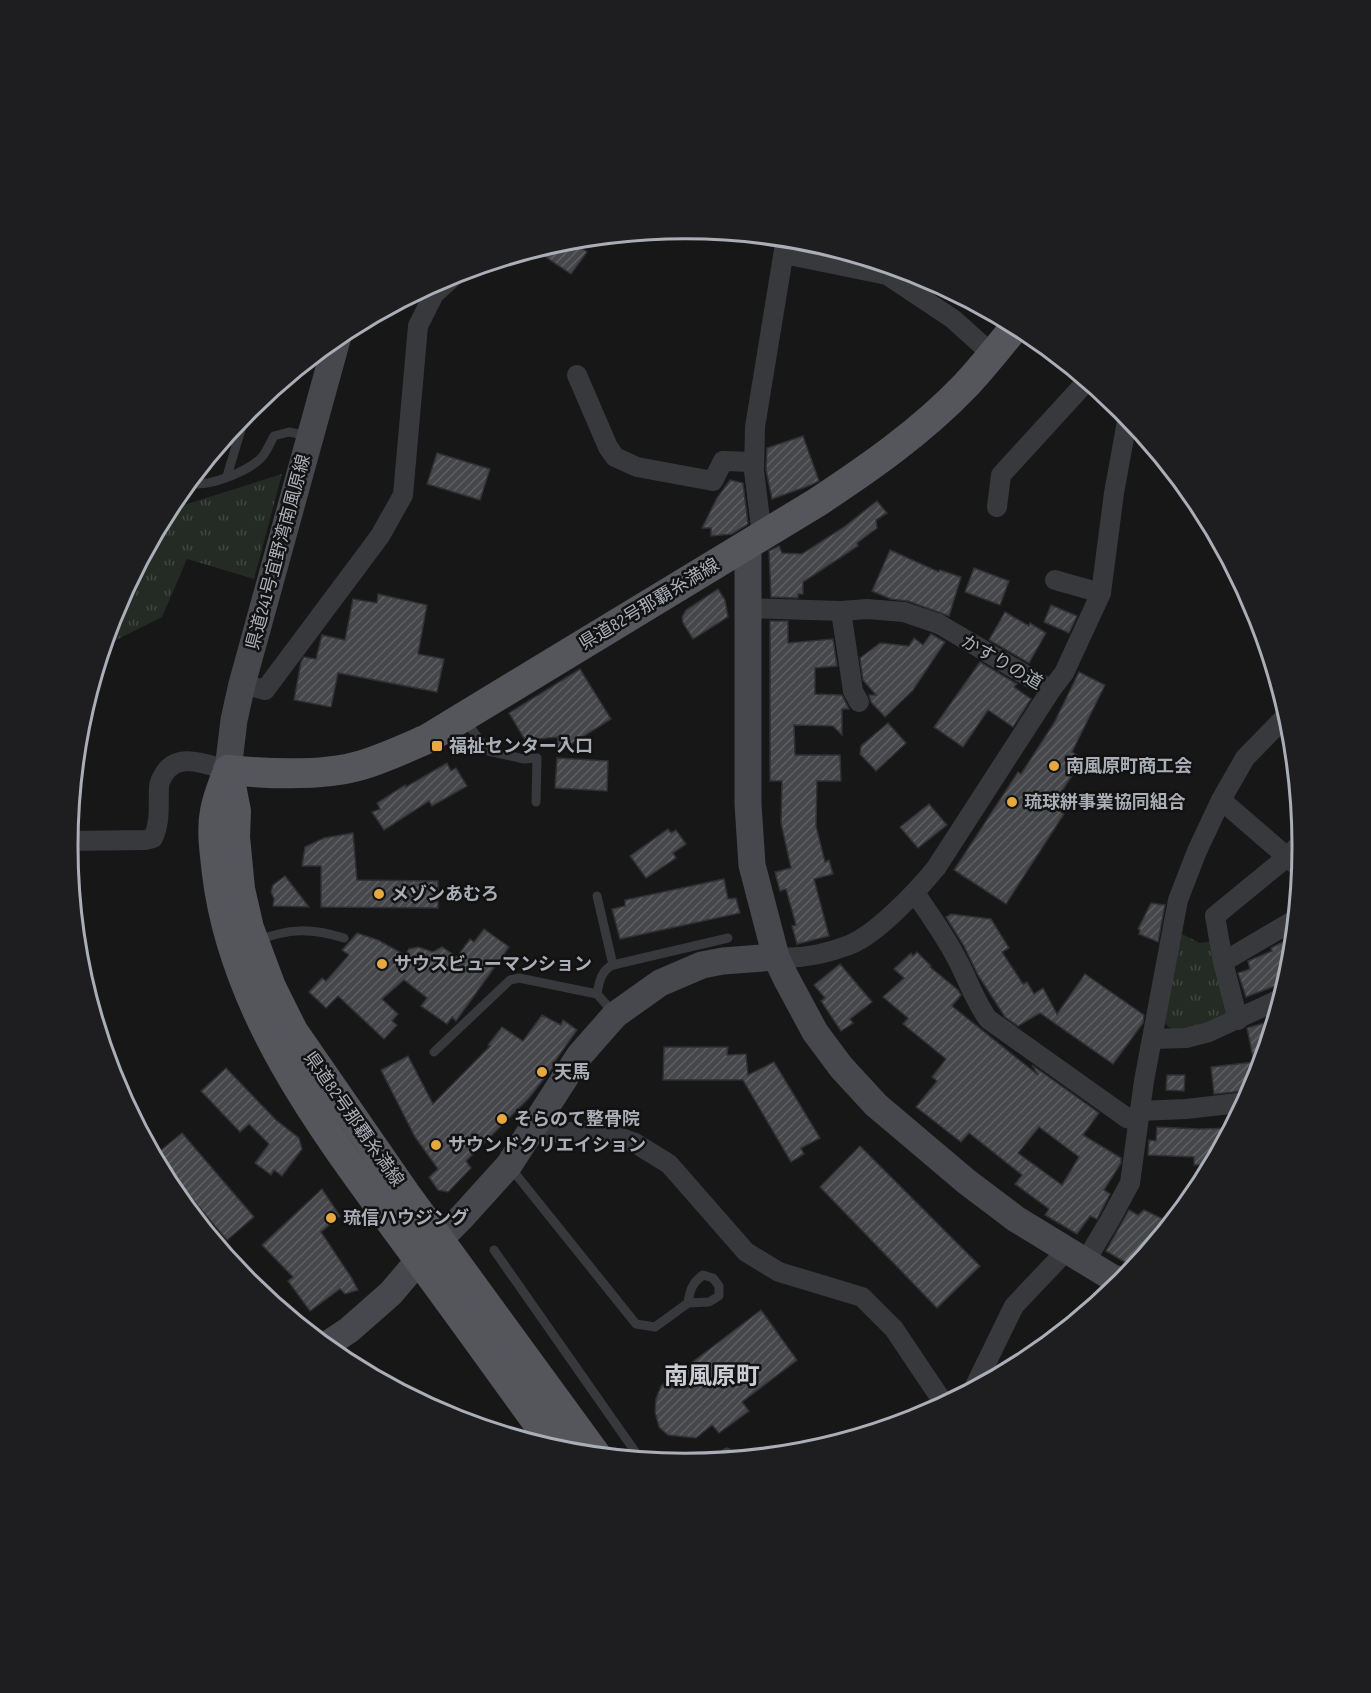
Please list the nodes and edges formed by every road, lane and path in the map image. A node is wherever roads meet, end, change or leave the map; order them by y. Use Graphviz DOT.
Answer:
graph roads {
  1 [pos="785,248"];
  2 [pos="898,277"];
  3 [pos="434,294"];
  4 [pos="1010,333"];
  5 [pos="334,352"];
  6 [pos="993,355"];
  7 [pos="577,375"];
  8 [pos="1082,387"];
  9 [pos="1126,428"];
  10 [pos="239,435"];
  11 [pos="310,436"];
  12 [pos="753,462"];
  13 [pos="227,476"];
  14 [pos="198,486"];
  15 [pos="997,507"];
  16 [pos="755,540"];
  17 [pos="1055,580"];
  18 [pos="1101,593"];
  19 [pos="749,608"];
  20 [pos="841,611"];
  21 [pos="242,684"];
  22 [pos="1051,690"];
  23 [pos="859,702"];
  24 [pos="463,717"];
  25 [pos="1280,722"];
  26 [pos="228,770"];
  27 [pos="1221,800"];
  28 [pos="536,802"];
  29 [pos="78,841"];
  30 [pos="1293,862"];
  31 [pos="1293,864"];
  32 [pos="915,893"];
  33 [pos="597,896"];
  34 [pos="1288,924"];
  35 [pos="344,938"];
  36 [pos="728,938"];
  37 [pos="254,942"];
  38 [pos="776,957"];
  39 [pos="1223,962"];
  40 [pos="613,964"];
  41 [pos="597,994"];
  42 [pos="1272,1003"];
  43 [pos="615,1014"];
  44 [pos="1238,1020"];
  45 [pos="1152,1040"];
  46 [pos="434,1052"];
  47 [pos="1236,1103"];
  48 [pos="1138,1116"];
  49 [pos="529,1135"];
  50 [pos="508,1165"];
  51 [pos="429,1250"];
  52 [pos="494,1250"];
  53 [pos="1076,1256"];
  54 [pos="1113,1278"];
  55 [pos="688,1303"];
  56 [pos="333,1341"];
  57 [pos="979,1378"];
  58 [pos="940,1398"];
  59 [pos="550,1438"];
  60 [pos="589,1446"];
  61 [pos="635,1452"];
  1 -- 12 [label="street"];
  2 -- 6 [label="street"];
  3 -- 21 [label="street"];
  4 -- 6 [label="main road, 県道82号那覇糸満線"];
  5 -- 11 [label="street, 県道241号宜野湾南風原線"];
  6 -- 16 [label="main road, 県道82号那覇糸満線"];
  7 -- 12 [label="street"];
  8 -- 15 [label="street"];
  9 -- 18 [label="street"];
  10 -- 13 [label="lane"];
  11 -- 13 [label="lane"];
  11 -- 21 [label="street, 県道241号宜野湾南風原線"];
  12 -- 16 [label="street"];
  13 -- 14 [label="lane"];
  16 -- 19 [label="street"];
  16 -- 24 [label="main road, 県道82号那覇糸満線"];
  17 -- 18 [label="street"];
  18 -- 22 [label="street"];
  19 -- 20 [label="street, かすりの道"];
  19 -- 38 [label="street"];
  20 -- 22 [label="street, かすりの道"];
  20 -- 23 [label="street"];
  21 -- 26 [label="street, 県道241号宜野湾南風原線"];
  22 -- 32 [label="street, かすりの道"];
  24 -- 26 [label="main road, 県道82号那覇糸満線"];
  24 -- 28 [label="lane"];
  25 -- 27 [label="street"];
  26 -- 29 [label="street"];
  26 -- 37 [label="main road, 県道82号那覇糸満線"];
  26 -- 51 [label="main road, 県道82号那覇糸満線"];
  27 -- 30 [label="street"];
  27 -- 45 [label="street"];
  31 -- 39 [label="street"];
  32 -- 38 [label="street, かすりの道"];
  32 -- 48 [label="street"];
  33 -- 40 [label="lane"];
  34 -- 39 [label="street"];
  35 -- 37 [label="lane"];
  36 -- 40 [label="lane"];
  37 -- 51 [label="main road, 県道82号那覇糸満線"];
  38 -- 43 [label="street"];
  38 -- 53 [label="street"];
  39 -- 44 [label="street"];
  40 -- 41 [label="lane"];
  41 -- 43 [label="lane"];
  41 -- 46 [label="lane"];
  42 -- 44 [label="street"];
  43 -- 49 [label="street"];
  44 -- 45 [label="street"];
  45 -- 48 [label="street"];
  47 -- 48 [label="street"];
  48 -- 53 [label="street"];
  49 -- 50 [label="street"];
  49 -- 58 [label="street"];
  50 -- 51 [label="street"];
  50 -- 55 [label="lane"];
  51 -- 56 [label="street"];
  51 -- 59 [label="main road, 県道82号那覇糸満線"];
  51 -- 60 [label="main road, 県道82号那覇糸満線"];
  52 -- 61 [label="lane"];
  53 -- 54 [label="street"];
  53 -- 57 [label="street"];
}
